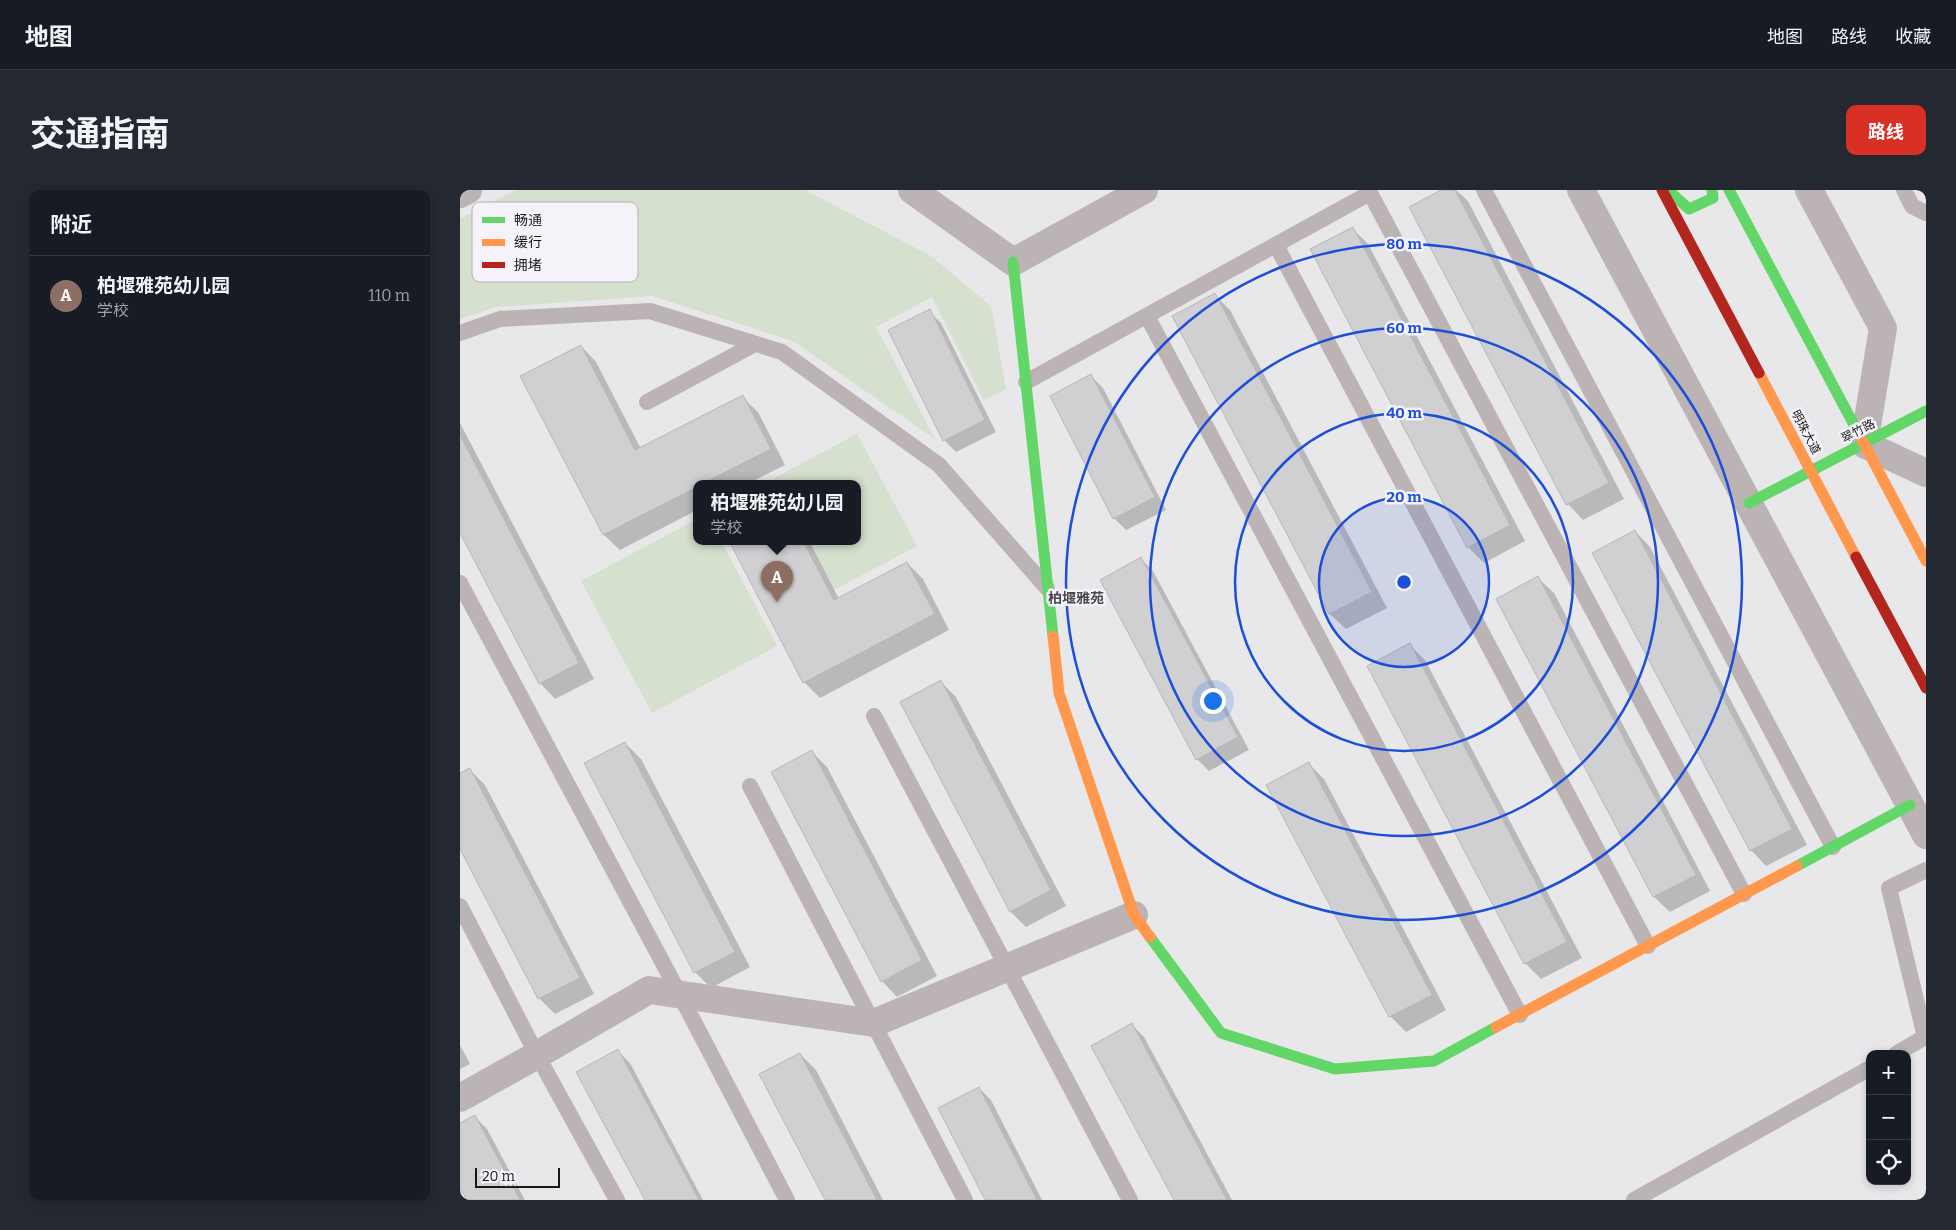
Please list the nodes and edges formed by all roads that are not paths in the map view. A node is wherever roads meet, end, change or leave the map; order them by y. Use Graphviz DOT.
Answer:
graph roads {
  1 [pos="468,190"];
  2 [pos="912,190"];
  3 [pos="1144,190"];
  4 [pos="1484,190"];
  5 [pos="1581,190"];
  6 [pos="1662,190"];
  7 [pos="1668,190"];
  8 [pos="1712,190"];
  9 [pos="1729,190"];
  10 [pos="1809,190"];
  11 [pos="1904,190"];
  12 [pos="460,194"];
  13 [pos="1926,213"];
  14 [pos="1276,245"];
  15 [pos="1013,262"];
  16 [pos="1147,316"];
  17 [pos="460,333"];
  18 [pos="755,344"];
  19 [pos="1026,382"];
  20 [pos="647,402"];
  21 [pos="1926,411"];
  22 [pos="1864,444"];
  23 [pos="1811,471"];
  24 [pos="1926,473"];
  25 [pos="1749,503"];
  26 [pos="1926,561"];
  27 [pos="460,583"];
  28 [pos="1048,589"];
  29 [pos="1926,688"];
  30 [pos="874,716"];
  31 [pos="750,786"];
  32 [pos="1910,805"];
  33 [pos="1926,836"];
  34 [pos="1833,847"];
  35 [pos="1926,870"];
  36 [pos="1744,894"];
  37 [pos="460,906"];
  38 [pos="1134,915"];
  39 [pos="1648,946"];
  40 [pos="1006,968"];
  41 [pos="680,994"];
  42 [pos="1520,1014"];
  43 [pos="874,1023"];
  44 [pos="1903,1050"];
  45 [pos="538,1055"];
  46 [pos="1866,1070"];
  47 [pos="460,1098"];
  48 [pos="617,1200"];
  49 [pos="787,1200"];
  50 [pos="965,1200"];
  51 [pos="1130,1200"];
  52 [pos="1634,1200"];
  1 -- 12 [label="street"];
  2 -- 15 [label="street"];
  3 -- 15 [label="street"];
  4 -- 34 [label="lane"];
  5 -- 25 [label="street"];
  6 -- 23 [label="street, 明珠大道"];
  7 -- 8 [label="street"];
  9 -- 22 [label="street"];
  10 -- 22 [label="street"];
  11 -- 13 [label="lane"];
  14 -- 16 [label="lane"];
  14 -- 36 [label="lane"];
  14 -- 39 [label="lane"];
  15 -- 19 [label="street"];
  16 -- 19 [label="lane"];
  16 -- 42 [label="lane"];
  17 -- 18 [label="lane"];
  18 -- 20 [label="lane"];
  18 -- 28 [label="lane"];
  19 -- 28 [label="street"];
  21 -- 22 [label="street, 翠竹路"];
  22 -- 23 [label="street, 翠竹路"];
  22 -- 24 [label="street"];
  22 -- 26 [label="street"];
  23 -- 25 [label="street, 翠竹路"];
  23 -- 29 [label="street, 明珠大道"];
  25 -- 32 [label="street"];
  27 -- 41 [label="lane"];
  28 -- 38 [label="street"];
  30 -- 40 [label="lane"];
  31 -- 43 [label="lane"];
  32 -- 33 [label="street"];
  32 -- 34 [label="street"];
  34 -- 36 [label="street"];
  35 -- 44 [label="lane"];
  36 -- 39 [label="street"];
  37 -- 45 [label="lane"];
  38 -- 40 [label="street"];
  38 -- 42 [label="street"];
  39 -- 42 [label="street"];
  40 -- 43 [label="street"];
  40 -- 51 [label="lane"];
  41 -- 43 [label="street"];
  41 -- 45 [label="street"];
  41 -- 49 [label="lane"];
  43 -- 50 [label="lane"];
  45 -- 47 [label="street"];
  45 -- 48 [label="lane"];
  46 -- 52 [label="lane"];
}
